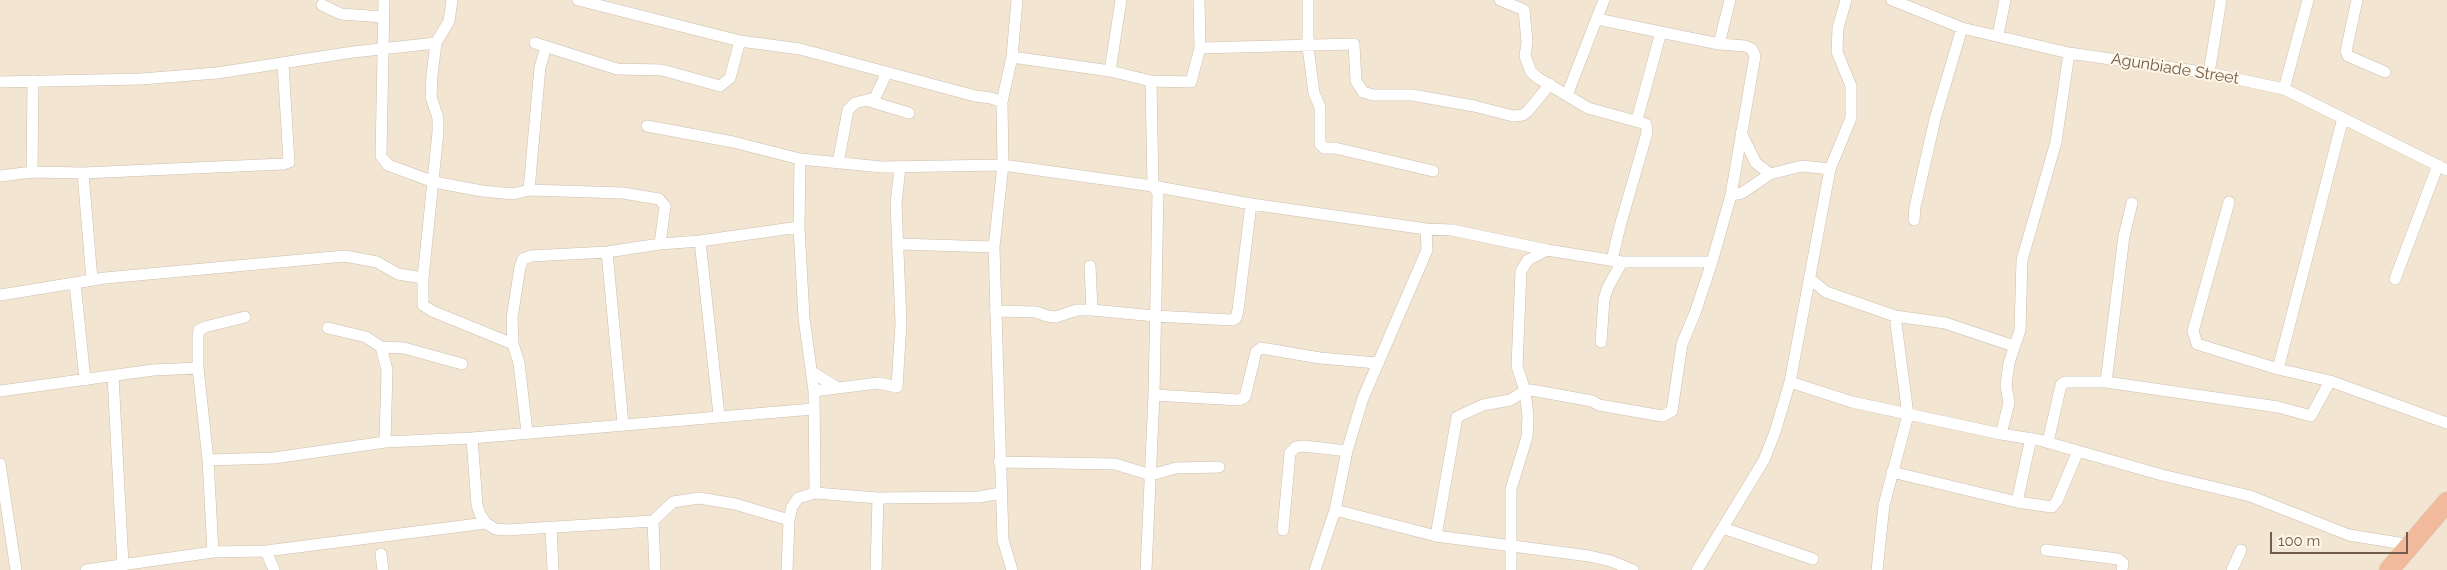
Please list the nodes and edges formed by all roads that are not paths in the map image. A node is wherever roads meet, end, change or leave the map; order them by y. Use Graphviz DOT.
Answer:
graph roads {
  1 [pos="384,0"];
  2 [pos="452,0"];
  3 [pos="578,0"];
  4 [pos="1017,0"];
  5 [pos="1121,0"];
  6 [pos="1199,0"];
  7 [pos="1308,0"];
  8 [pos="1500,0"];
  9 [pos="1604,0"];
  10 [pos="1730,0"];
  11 [pos="1846,0"];
  12 [pos="1892,0"];
  13 [pos="2005,0"];
  14 [pos="2221,0"];
  15 [pos="2308,0"];
  16 [pos="2357,0"];
  17 [pos="322,5"];
  18 [pos="383,17"];
  19 [pos="1597,19"];
  20 [pos="1962,28"];
  21 [pos="1661,32"];
  22 [pos="1998,35"];
  23 [pos="740,42"];
  24 [pos="436,43"];
  25 [pos="1719,44"];
  26 [pos="1308,47"];
  27 [pos="1200,48"];
  28 [pos="382,50"];
  29 [pos="2069,53"];
  30 [pos="1012,57"];
  31 [pos="283,64"];
  32 [pos="887,72"];
  33 [pos="1110,72"];
  34 [pos="2384,72"];
  35 [pos="2209,73"];
  36 [pos="33,81"];
  37 [pos="1151,81"];
  38 [pos="0,82"];
  39 [pos="1550,84"];
  40 [pos="2284,89"];
  41 [pos="1567,95"];
  42 [pos="869,101"];
  43 [pos="1002,102"];
  44 [pos="909,113"];
  45 [pos="2343,118"];
  46 [pos="1637,120"];
  47 [pos="647,126"];
  48 [pos="1741,133"];
  49 [pos="800,159"];
  50 [pos="838,163"];
  51 [pos="1003,165"];
  52 [pos="900,167"];
  53 [pos="2442,168"];
  54 [pos="1830,169"];
  55 [pos="1433,171"];
  56 [pos="32,172"];
  57 [pos="83,173"];
  58 [pos="1770,174"];
  59 [pos="0,176"];
  60 [pos="434,182"];
  61 [pos="1153,186"];
  62 [pos="530,190"];
  63 [pos="1731,195"];
  64 [pos="2229,202"];
  65 [pos="2132,203"];
  66 [pos="1251,204"];
  67 [pos="1914,220"];
  68 [pos="799,228"];
  69 [pos="1426,229"];
  70 [pos="700,241"];
  71 [pos="660,244"];
  72 [pos="899,244"];
  73 [pos="994,247"];
  74 [pos="1546,250"];
  75 [pos="607,252"];
  76 [pos="1617,261"];
  77 [pos="1712,262"];
  78 [pos="1090,266"];
  79 [pos="423,278"];
  80 [pos="1809,278"];
  81 [pos="2395,278"];
  82 [pos="92,280"];
  83 [pos="75,283"];
  84 [pos="0,295"];
  85 [pos="1092,310"];
  86 [pos="995,311"];
  87 [pos="1155,316"];
  88 [pos="1895,316"];
  89 [pos="245,317"];
  90 [pos="328,328"];
  91 [pos="1601,342"];
  92 [pos="513,344"];
  93 [pos="2014,346"];
  94 [pos="381,348"];
  95 [pos="1377,363"];
  96 [pos="462,364"];
  97 [pos="198,368"];
  98 [pos="2278,369"];
  99 [pos="812,372"];
  100 [pos="113,376"];
  101 [pos="85,380"];
  102 [pos="2330,381"];
  103 [pos="1790,382"];
  104 [pos="2106,382"];
  105 [pos="838,388"];
  106 [pos="0,390"];
  107 [pos="1525,390"];
  108 [pos="814,391"];
  109 [pos="1154,395"];
  110 [pos="813,408"];
  111 [pos="719,415"];
  112 [pos="1908,415"];
  113 [pos="2447,423"];
  114 [pos="623,424"];
  115 [pos="527,432"];
  116 [pos="2001,434"];
  117 [pos="472,438"];
  118 [pos="2031,438"];
  119 [pos="385,442"];
  120 [pos="2048,442"];
  121 [pos="1347,451"];
  122 [pos="2078,451"];
  123 [pos="208,460"];
  124 [pos="999,462"];
  125 [pos="0,464"];
  126 [pos="1219,467"];
  127 [pos="1892,472"];
  128 [pos="1151,474"];
  129 [pos="815,493"];
  130 [pos="1001,493"];
  131 [pos="878,498"];
  132 [pos="2017,502"];
  133 [pos="2447,502"];
  134 [pos="1335,510"];
  135 [pos="789,520"];
  136 [pos="653,521"];
  137 [pos="2447,522"];
  138 [pos="486,523"];
  139 [pos="551,527"];
  140 [pos="1723,528"];
  141 [pos="1283,530"];
  142 [pos="1436,536"];
  143 [pos="2410,545"];
  144 [pos="1511,546"];
  145 [pos="2046,550"];
  146 [pos="2241,550"];
  147 [pos="266,551"];
  148 [pos="213,552"];
  149 [pos="381,554"];
  150 [pos="1813,559"];
  151 [pos="123,565"];
  152 [pos="16,570"];
  153 [pos="86,570"];
  154 [pos="274,570"];
  155 [pos="383,570"];
  156 [pos="553,570"];
  157 [pos="655,570"];
  158 [pos="788,570"];
  159 [pos="876,570"];
  160 [pos="1012,570"];
  161 [pos="1146,570"];
  162 [pos="1315,570"];
  163 [pos="1511,570"];
  164 [pos="1633,570"];
  165 [pos="1697,570"];
  166 [pos="1877,570"];
  167 [pos="2122,570"];
  168 [pos="2232,570"];
  169 [pos="2389,570"];
  170 [pos="2405,570"];
  1 -- 18 [label="street"];
  2 -- 24 [label="street"];
  3 -- 23 [label="street"];
  4 -- 30 [label="street"];
  5 -- 33 [label="street"];
  6 -- 27 [label="street"];
  7 -- 26 [label="street"];
  8 -- 39 [label="street"];
  9 -- 19 [label="street"];
  10 -- 25 [label="street"];
  11 -- 54 [label="street"];
  12 -- 20 [label="street, Agunbiade Street"];
  13 -- 22 [label="street"];
  14 -- 35 [label="street"];
  15 -- 40 [label="street"];
  16 -- 34 [label="street"];
  17 -- 18 [label="street"];
  18 -- 28 [label="street"];
  19 -- 21 [label="street"];
  19 -- 41 [label="street"];
  20 -- 22 [label="street, Agunbiade Street"];
  20 -- 67 [label="street"];
  21 -- 25 [label="street"];
  21 -- 46 [label="street"];
  22 -- 29 [label="street, Agunbiade Street"];
  23 -- 32 [label="street"];
  23 -- 62 [label="street"];
  24 -- 28 [label="street"];
  24 -- 60 [label="street"];
  25 -- 48 [label="street"];
  26 -- 27 [label="street"];
  26 -- 39 [label="street"];
  26 -- 55 [label="street"];
  27 -- 37 [label="street"];
  28 -- 31 [label="street"];
  28 -- 60 [label="street"];
  29 -- 35 [label="street, Agunbiade Street"];
  29 -- 93 [label="street"];
  30 -- 33 [label="street"];
  30 -- 43 [label="street"];
  31 -- 36 [label="street"];
  31 -- 57 [label="street"];
  32 -- 42 [label="street"];
  32 -- 43 [label="street"];
  33 -- 37 [label="street"];
  35 -- 40 [label="street, Agunbiade Street"];
  36 -- 38 [label="street"];
  36 -- 56 [label="street"];
  37 -- 61 [label="street"];
  39 -- 41 [label="street"];
  40 -- 45 [label="street, Agunbiade Street"];
  41 -- 46 [label="street"];
  42 -- 44 [label="street"];
  42 -- 50 [label="street"];
  43 -- 51 [label="street"];
  45 -- 53 [label="street, Agunbiade Street"];
  45 -- 98 [label="street"];
  46 -- 76 [label="street"];
  47 -- 49 [label="street"];
  48 -- 58 [label="street"];
  48 -- 63 [label="street"];
  49 -- 50 [label="street"];
  49 -- 68 [label="street"];
  50 -- 52 [label="street"];
  51 -- 52 [label="street"];
  51 -- 61 [label="street"];
  51 -- 73 [label="street"];
  52 -- 72 [label="street"];
  53 -- 81 [label="street"];
  54 -- 58 [label="street"];
  54 -- 80 [label="street"];
  56 -- 57 [label="street"];
  56 -- 59 [label="street"];
  57 -- 82 [label="street"];
  58 -- 63 [label="street"];
  60 -- 62 [label="street"];
  60 -- 79 [label="street"];
  61 -- 66 [label="street"];
  61 -- 87 [label="street"];
  62 -- 71 [label="street"];
  63 -- 77 [label="street"];
  64 -- 98 [label="street"];
  65 -- 104 [label="street"];
  66 -- 69 [label="street"];
  66 -- 87 [label="street"];
  68 -- 70 [label="street"];
  68 -- 99 [label="street"];
  69 -- 74 [label="street"];
  69 -- 95 [label="street"];
  70 -- 71 [label="street"];
  70 -- 111 [label="street"];
  71 -- 75 [label="street"];
  72 -- 73 [label="street"];
  72 -- 105 [label="street"];
  73 -- 86 [label="street"];
  74 -- 76 [label="street"];
  74 -- 107 [label="street"];
  75 -- 92 [label="street"];
  75 -- 114 [label="street"];
  76 -- 77 [label="street"];
  76 -- 91 [label="street"];
  77 -- 107 [label="street"];
  78 -- 85 [label="street"];
  79 -- 82 [label="street"];
  79 -- 92 [label="street"];
  80 -- 88 [label="street"];
  80 -- 103 [label="street"];
  82 -- 83 [label="street"];
  83 -- 84 [label="street"];
  83 -- 101 [label="street"];
  85 -- 86 [label="street"];
  85 -- 87 [label="street"];
  86 -- 124 [label="street"];
  87 -- 109 [label="street"];
  88 -- 93 [label="street"];
  88 -- 112 [label="street"];
  89 -- 97 [label="street"];
  90 -- 94 [label="street"];
  92 -- 115 [label="street"];
  93 -- 116 [label="street"];
  94 -- 96 [label="street"];
  94 -- 119 [label="street"];
  95 -- 109 [label="street"];
  95 -- 121 [label="street"];
  97 -- 100 [label="street"];
  97 -- 123 [label="street"];
  98 -- 102 [label="street"];
  99 -- 105 [label="street"];
  99 -- 108 [label="street"];
  100 -- 101 [label="street"];
  100 -- 151 [label="street"];
  101 -- 106 [label="street"];
  102 -- 104 [label="street"];
  102 -- 113 [label="street"];
  103 -- 112 [label="street"];
  103 -- 140 [label="street"];
  104 -- 120 [label="street"];
  105 -- 108 [label="street"];
  107 -- 142 [label="street"];
  107 -- 144 [label="street"];
  108 -- 110 [label="street"];
  109 -- 128 [label="street"];
  110 -- 111 [label="street"];
  110 -- 129 [label="street"];
  111 -- 114 [label="street"];
  112 -- 116 [label="street"];
  112 -- 127 [label="street"];
  114 -- 115 [label="street"];
  115 -- 117 [label="street"];
  116 -- 118 [label="street"];
  117 -- 119 [label="street"];
  117 -- 138 [label="street"];
  118 -- 120 [label="street"];
  118 -- 132 [label="street"];
  119 -- 123 [label="street"];
  120 -- 122 [label="street"];
  121 -- 134 [label="street"];
  121 -- 141 [label="street"];
  122 -- 132 [label="street"];
  122 -- 143 [label="street"];
  123 -- 148 [label="street"];
  124 -- 128 [label="street"];
  124 -- 130 [label="street"];
  125 -- 152 [label="street"];
  126 -- 128 [label="street"];
  127 -- 132 [label="street"];
  127 -- 166 [label="street"];
  128 -- 161 [label="street"];
  129 -- 131 [label="street"];
  129 -- 135 [label="street"];
  130 -- 131 [label="street"];
  130 -- 160 [label="street"];
  131 -- 159 [label="street"];
  133 -- 143 [label="highway"];
  134 -- 142 [label="street"];
  134 -- 162 [label="street"];
  135 -- 136 [label="street"];
  135 -- 158 [label="street"];
  136 -- 139 [label="street"];
  136 -- 157 [label="street"];
  137 -- 170 [label="highway"];
  138 -- 139 [label="street"];
  138 -- 147 [label="street"];
  139 -- 156 [label="street"];
  140 -- 150 [label="street"];
  140 -- 165 [label="street"];
  142 -- 144 [label="street"];
  143 -- 169 [label="highway"];
  144 -- 163 [label="street"];
  144 -- 164 [label="street"];
  145 -- 167 [label="street"];
  146 -- 168 [label="street"];
  147 -- 148 [label="street"];
  147 -- 154 [label="street"];
  148 -- 151 [label="street"];
  149 -- 155 [label="street"];
  151 -- 153 [label="street"];
}
